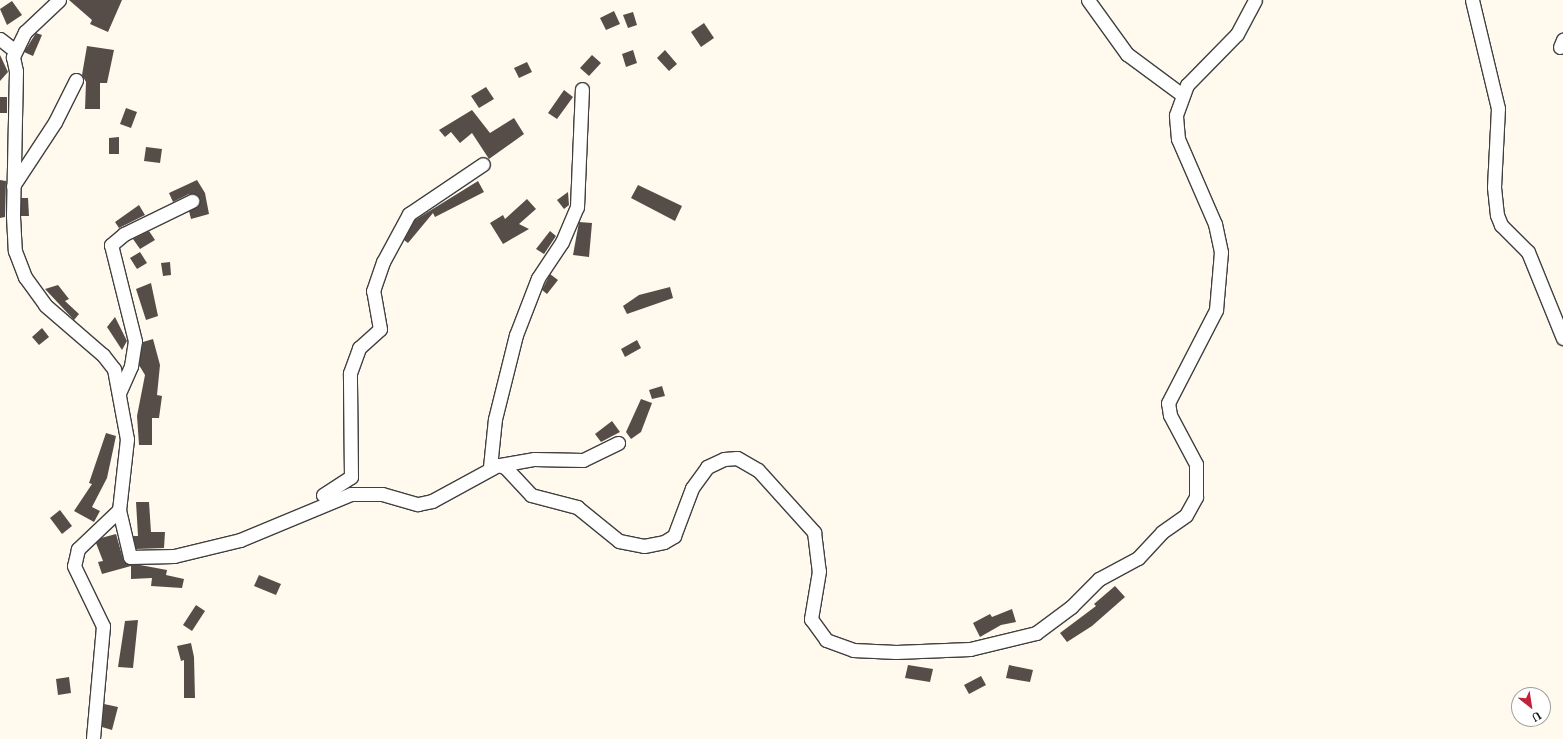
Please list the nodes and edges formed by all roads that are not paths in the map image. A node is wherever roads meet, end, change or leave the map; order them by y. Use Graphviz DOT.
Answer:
graph roads {
  1 [pos="59,0"];
  2 [pos="1088,0"];
  3 [pos="1255,0"];
  4 [pos="1472,0"];
  5 [pos="0,39"];
  6 [pos="14,50"];
  7 [pos="76,80"];
  8 [pos="582,89"];
  9 [pos="1181,94"];
  10 [pos="483,164"];
  11 [pos="13,186"];
  12 [pos="192,201"];
  13 [pos="1563,338"];
  14 [pos="119,393"];
  15 [pos="618,443"];
  16 [pos="495,466"];
  17 [pos="119,510"];
  18 [pos="306,511"];
  19 [pos="93,739"];
  1 -- 6 [label="street"];
  2 -- 9 [label="street"];
  3 -- 9 [label="street"];
  4 -- 13 [label="street"];
  5 -- 6 [label="street"];
  6 -- 11 [label="street"];
  7 -- 11 [label="street"];
  8 -- 16 [label="street"];
  9 -- 16 [label="street"];
  10 -- 18 [label="street"];
  11 -- 14 [label="street"];
  12 -- 14 [label="street"];
  14 -- 17 [label="street"];
  15 -- 16 [label="street"];
  16 -- 18 [label="street"];
  17 -- 18 [label="street"];
  17 -- 19 [label="street"];
}
